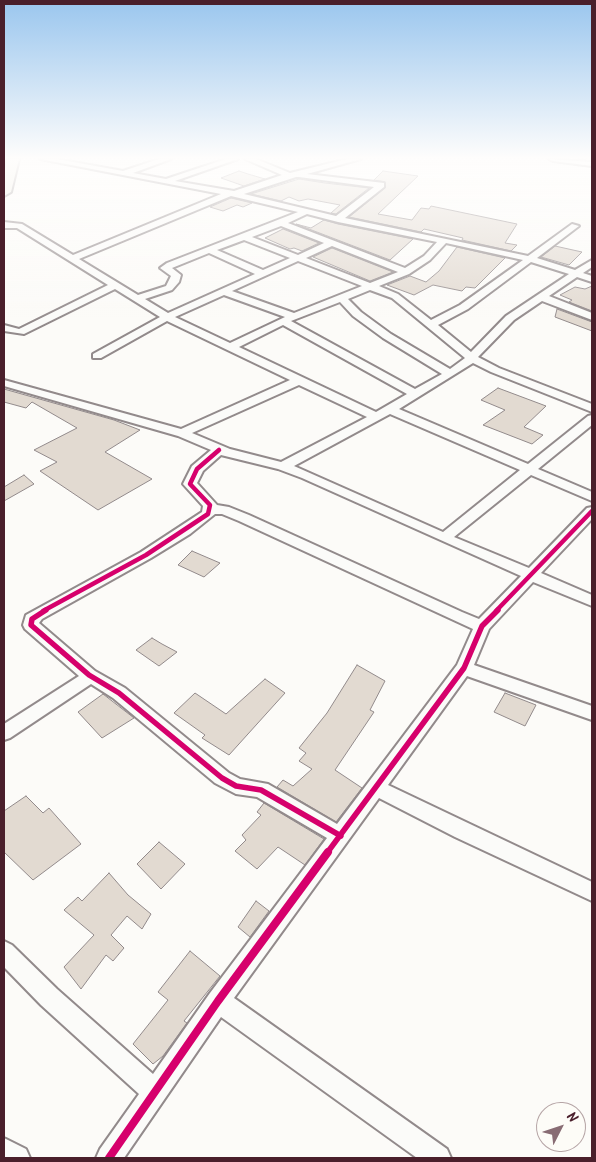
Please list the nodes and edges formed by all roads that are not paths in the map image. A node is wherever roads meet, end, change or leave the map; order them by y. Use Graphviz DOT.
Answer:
graph roads {
  1 [pos="185,213"];
  2 [pos="302,213"];
  3 [pos="311,213"];
  4 [pos="345,213"];
  5 [pos="338,219"];
  6 [pos="282,223"];
  7 [pos="4,225"];
  8 [pos="575,226"];
  9 [pos="244,237"];
  10 [pos="444,240"];
  11 [pos="332,242"];
  12 [pos="209,250"];
  13 [pos="74,258"];
  14 [pos="296,258"];
  15 [pos="531,259"];
  16 [pos="592,263"];
  17 [pos="406,272"];
  18 [pos="262,273"];
  19 [pos="576,273"];
  20 [pos="592,279"];
  21 [pos="115,285"];
  22 [pos="371,285"];
  23 [pos="222,291"];
  24 [pos="341,297"];
  25 [pos="542,298"];
  26 [pos="136,299"];
  27 [pos="167,317"];
  28 [pos="295,317"];
  29 [pos="592,317"];
  30 [pos="283,321"];
  31 [pos="430,325"];
  32 [pos="4,328"];
  33 [pos="229,348"];
  34 [pos="97,356"];
  35 [pos="472,358"];
  36 [pos="450,374"];
  37 [pos="298,381"];
  38 [pos="4,383"];
  39 [pos="415,394"];
  40 [pos="390,408"];
  41 [pos="592,408"];
  42 [pos="376,417"];
  43 [pos="592,419"];
  44 [pos="182,433"];
  45 [pos="220,450"];
  46 [pos="283,466"];
  47 [pos="530,470"];
  48 [pos="592,498"];
  49 [pos="210,509"];
  50 [pos="592,511"];
  51 [pos="444,538"];
  52 [pos="530,575"];
  53 [pos="592,601"];
  54 [pos="482,626"];
  55 [pos="464,668"];
  56 [pos="89,675"];
  57 [pos="592,713"];
  58 [pos="4,732"];
  59 [pos="378,788"];
  60 [pos="342,836"];
  61 [pos="592,892"];
  62 [pos="4,952"];
  63 [pos="218,1001"];
  64 [pos="155,1092"];
  65 [pos="4,1151"];
  66 [pos="17,1158"];
  67 [pos="109,1158"];
  68 [pos="438,1158"];
  1 -- 13 [label="street"];
  2 -- 6 [label="street"];
  3 -- 5 [label="street"];
  4 -- 5 [label="street"];
  5 -- 10 [label="street"];
  6 -- 9 [label="street"];
  6 -- 11 [label="street"];
  7 -- 13 [label="street"];
  8 -- 15 [label="street"];
  9 -- 12 [label="street"];
  9 -- 14 [label="street"];
  10 -- 15 [label="street"];
  10 -- 17 [label="street"];
  11 -- 14 [label="street"];
  11 -- 17 [label="street"];
  12 -- 18 [label="street"];
  12 -- 26 [label="street"];
  13 -- 21 [label="street"];
  14 -- 18 [label="street"];
  14 -- 22 [label="street"];
  15 -- 19 [label="street"];
  15 -- 31 [label="street"];
  16 -- 19 [label="street"];
  17 -- 22 [label="street"];
  18 -- 23 [label="street"];
  19 -- 20 [label="street"];
  19 -- 25 [label="street"];
  21 -- 26 [label="street"];
  21 -- 32 [label="street"];
  22 -- 24 [label="street"];
  22 -- 31 [label="street"];
  23 -- 27 [label="street"];
  23 -- 28 [label="street"];
  24 -- 28 [label="street"];
  24 -- 36 [label="street"];
  25 -- 29 [label="street"];
  25 -- 35 [label="street"];
  26 -- 27 [label="street"];
  27 -- 33 [label="street"];
  27 -- 34 [label="street"];
  28 -- 30 [label="street"];
  30 -- 33 [label="street"];
  30 -- 39 [label="street"];
  31 -- 35 [label="street"];
  33 -- 37 [label="street"];
  35 -- 36 [label="street"];
  35 -- 41 [label="street"];
  36 -- 39 [label="street"];
  37 -- 42 [label="street"];
  37 -- 44 [label="street"];
  38 -- 44 [label="street"];
  39 -- 40 [label="street"];
  40 -- 42 [label="street"];
  40 -- 47 [label="street"];
  42 -- 46 [label="street"];
  43 -- 47 [label="street"];
  44 -- 45 [label="street"];
  45 -- 46 [label="street"];
  45 -- 49 [label="street"];
  46 -- 51 [label="street"];
  47 -- 48 [label="street"];
  47 -- 51 [label="street"];
  49 -- 54 [label="street"];
  49 -- 56 [label="street"];
  50 -- 52 [label="street"];
  51 -- 52 [label="street"];
  52 -- 53 [label="street"];
  52 -- 54 [label="street"];
  54 -- 55 [label="street"];
  55 -- 57 [label="street"];
  55 -- 59 [label="street"];
  56 -- 58 [label="street"];
  56 -- 60 [label="street"];
  59 -- 60 [label="street"];
  59 -- 61 [label="street"];
  60 -- 63 [label="street"];
  62 -- 64 [label="street"];
  63 -- 64 [label="street"];
  63 -- 68 [label="street"];
  64 -- 67 [label="street"];
  65 -- 66 [label="street"];
}
